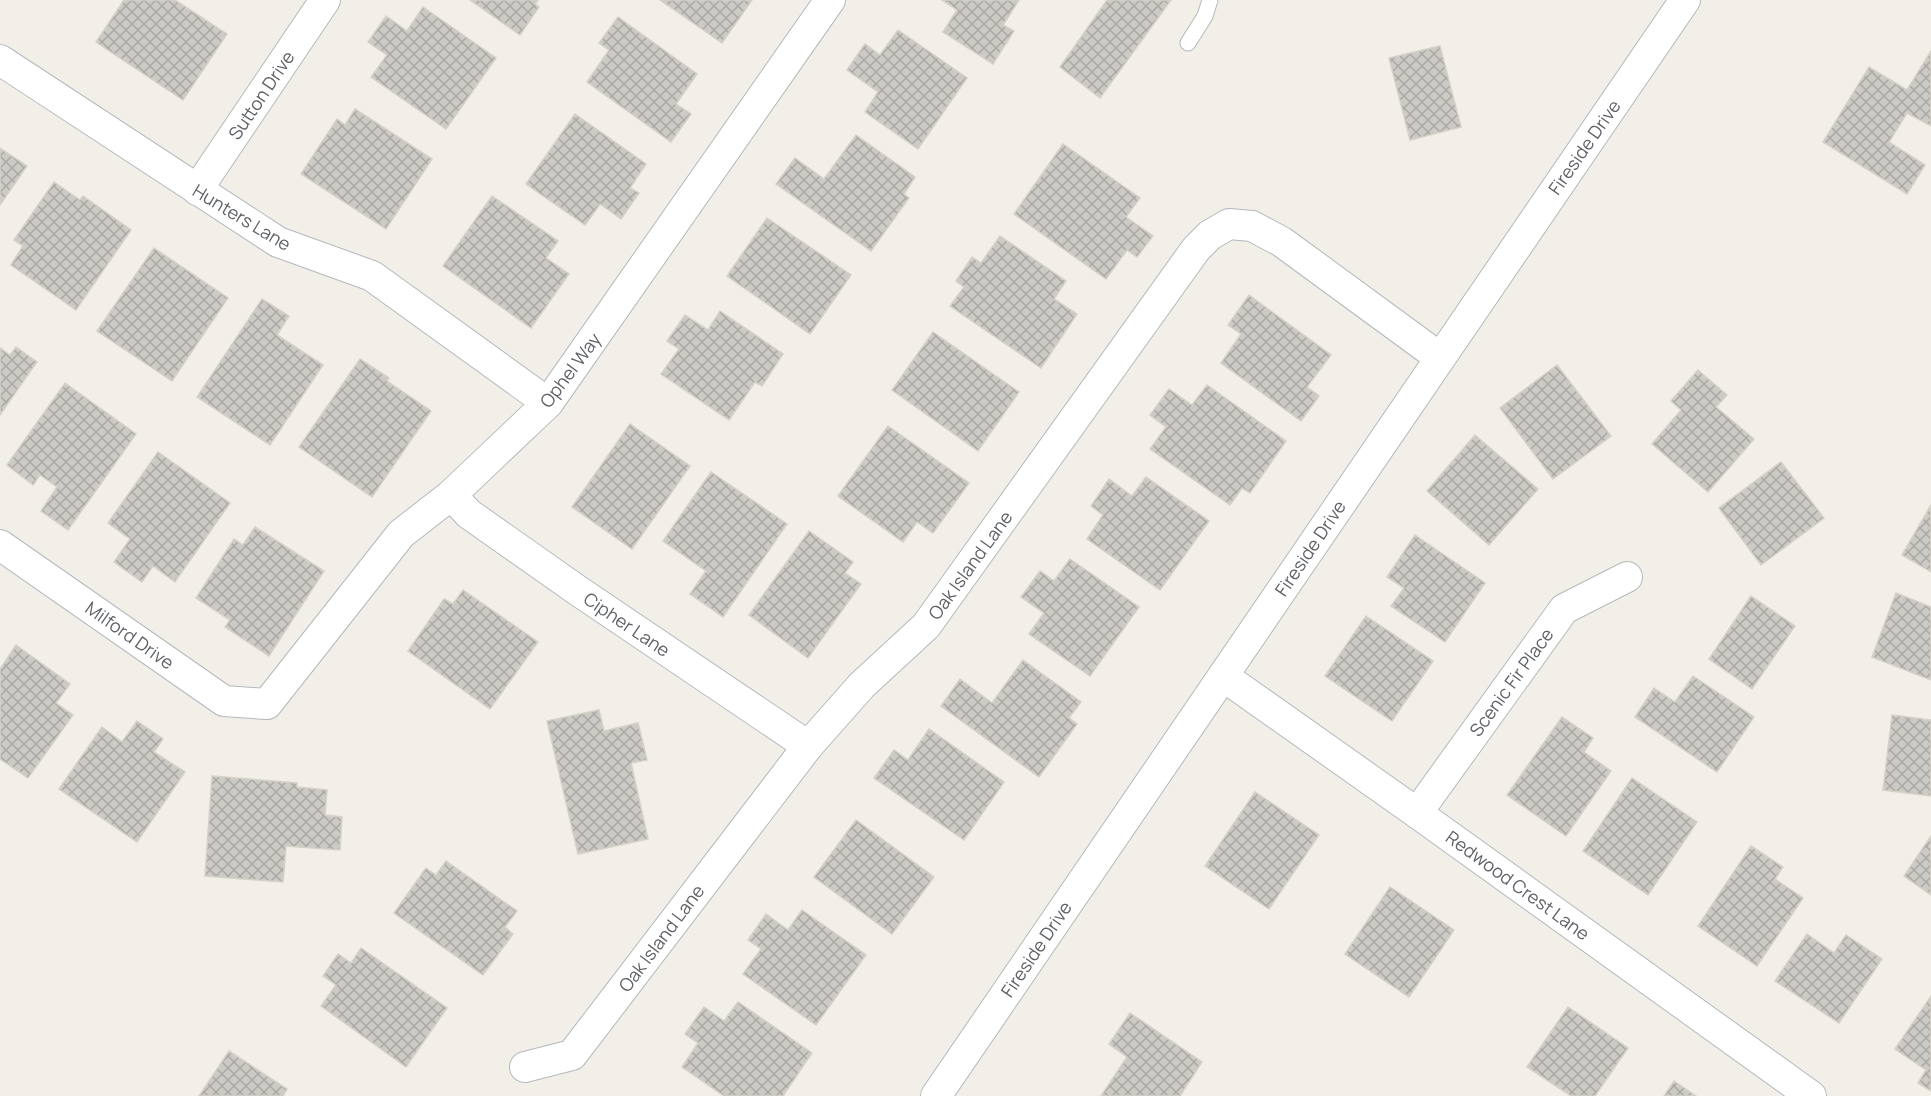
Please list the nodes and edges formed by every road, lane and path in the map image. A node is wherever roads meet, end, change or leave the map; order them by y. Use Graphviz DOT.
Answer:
graph roads {
  1 [pos="325,0"];
  2 [pos="830,0"];
  3 [pos="1210,0"];
  4 [pos="1685,0"];
  5 [pos="1188,43"];
  6 [pos="0,60"];
  7 [pos="197,190"];
  8 [pos="1439,357"];
  9 [pos="548,403"];
  10 [pos="451,495"];
  11 [pos="0,545"];
  12 [pos="1627,577"];
  13 [pos="1222,676"];
  14 [pos="267,704"];
  15 [pos="808,746"];
  16 [pos="1417,813"];
  17 [pos="525,1067"];
  18 [pos="936,1096"];
  19 [pos="1811,1096"];
  1 -- 7 [label="street, Sutton Drive"];
  2 -- 9 [label="street, Ophel Way"];
  3 -- 5 [label="lane"];
  4 -- 8 [label="street, Fireside Drive"];
  6 -- 7 [label="street, Hunters Lane"];
  7 -- 9 [label="street, Hunters Lane"];
  8 -- 13 [label="street, Fireside Drive"];
  8 -- 15 [label="street, Oak Island Lane"];
  9 -- 10 [label="street, Ophel Way"];
  10 -- 14 [label="street, Ophel Way"];
  10 -- 15 [label="street, Cipher Lane"];
  11 -- 14 [label="street, Milford Drive"];
  12 -- 16 [label="street, Scenic Fir Place"];
  13 -- 16 [label="street, Redwood Crest Lane"];
  13 -- 18 [label="street, Fireside Drive"];
  15 -- 17 [label="street, Oak Island Lane"];
  16 -- 19 [label="street, Redwood Crest Lane"];
}
